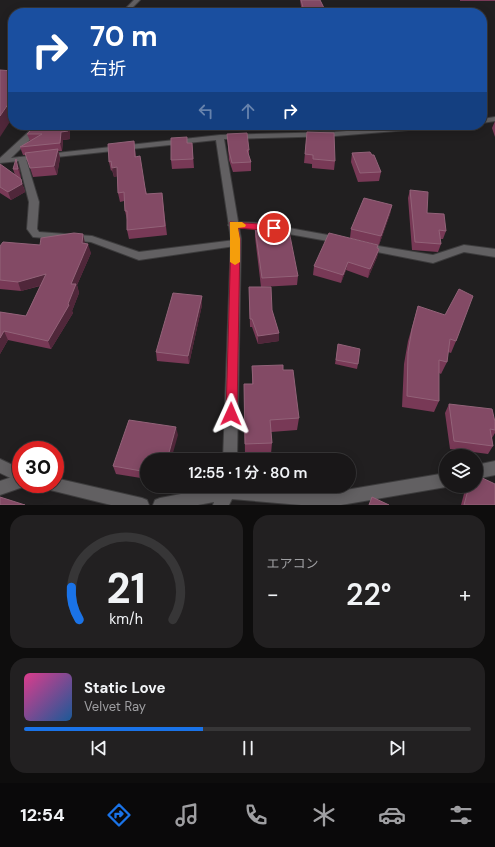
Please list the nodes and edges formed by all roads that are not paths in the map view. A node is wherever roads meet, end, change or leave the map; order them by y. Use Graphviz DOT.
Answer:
graph roads {
  1 [pos="137,0"];
  2 [pos="129,8"];
  3 [pos="35,130"];
  4 [pos="384,130"];
  5 [pos="220,137"];
  6 [pos="22,159"];
  7 [pos="1,161"];
  8 [pos="233,224"];
  9 [pos="236,243"];
  10 [pos="495,253"];
  11 [pos="230,453"];
  12 [pos="0,466"];
  13 [pos="495,468"];
  14 [pos="483,471"];
  15 [pos="12,472"];
  16 [pos="439,481"];
  17 [pos="12,484"];
  18 [pos="64,487"];
  19 [pos="0,488"];
  20 [pos="212,493"];
  21 [pos="228,493"];
  22 [pos="266,493"];
  23 [pos="142,505"];
  24 [pos="160,505"];
  25 [pos="220,505"];
  1 -- 2 [label="street"];
  3 -- 7 [label="street"];
  4 -- 5 [label="street"];
  5 -- 6 [label="street"];
  5 -- 8 [label="street"];
  6 -- 7 [label="street"];
  6 -- 9 [label="street"];
  8 -- 9 [label="street"];
  8 -- 10 [label="street"];
  9 -- 11 [label="street"];
  12 -- 15 [label="street"];
  13 -- 14 [label="street"];
  16 -- 22 [label="street"];
  17 -- 19 [label="street"];
  18 -- 23 [label="street"];
  20 -- 24 [label="street"];
  21 -- 25 [label="street"];
}
